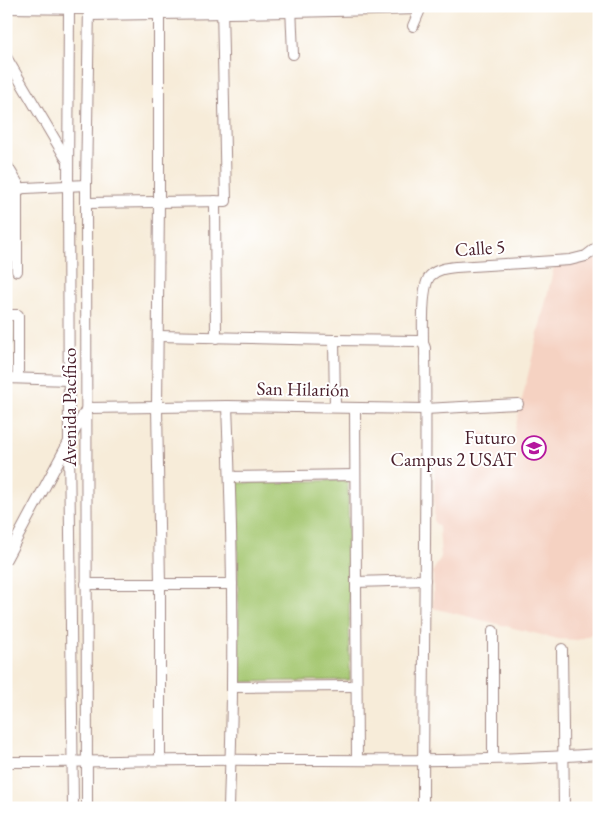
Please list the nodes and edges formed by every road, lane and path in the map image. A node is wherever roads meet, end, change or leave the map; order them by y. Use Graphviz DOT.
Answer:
graph roads {
  1 [pos="69,7"];
  2 [pos="6,8"];
  3 [pos="420,8"];
  4 [pos="291,9"];
  5 [pos="89,10"];
  6 [pos="222,10"];
  7 [pos="159,14"];
  8 [pos="413,26"];
  9 [pos="293,54"];
  10 [pos="6,57"];
  11 [pos="68,161"];
  12 [pos="6,164"];
  13 [pos="86,185"];
  14 [pos="68,186"];
  15 [pos="6,189"];
  16 [pos="19,189"];
  17 [pos="215,201"];
  18 [pos="159,202"];
  19 [pos="86,203"];
  20 [pos="14,239"];
  21 [pos="599,246"];
  22 [pos="17,271"];
  23 [pos="6,315"];
  24 [pos="158,336"];
  25 [pos="216,338"];
  26 [pos="334,340"];
  27 [pos="423,342"];
  28 [pos="6,350"];
  29 [pos="18,350"];
  30 [pos="6,378"];
  31 [pos="18,378"];
  32 [pos="69,380"];
  33 [pos="518,404"];
  34 [pos="227,406"];
  35 [pos="157,407"];
  36 [pos="87,408"];
  37 [pos="335,408"];
  38 [pos="355,408"];
  39 [pos="425,408"];
  40 [pos="69,441"];
  41 [pos="355,475"];
  42 [pos="230,477"];
  43 [pos="8,553"];
  44 [pos="425,580"];
  45 [pos="356,582"];
  46 [pos="86,584"];
  47 [pos="160,584"];
  48 [pos="232,584"];
  49 [pos="493,631"];
  50 [pos="562,649"];
  51 [pos="356,686"];
  52 [pos="232,687"];
  53 [pos="599,754"];
  54 [pos="563,756"];
  55 [pos="493,758"];
  56 [pos="160,760"];
  57 [pos="230,760"];
  58 [pos="357,760"];
  59 [pos="423,760"];
  60 [pos="6,762"];
  61 [pos="73,762"];
  62 [pos="87,762"];
  63 [pos="73,808"];
  64 [pos="87,808"];
  65 [pos="230,808"];
  66 [pos="423,808"];
  67 [pos="564,808"];
  1 -- 2 [label="street"];
  1 -- 5 [label="street"];
  1 -- 11 [label="street, Avenida Pacífico"];
  3 -- 4 [label="street"];
  3 -- 8 [label="street"];
  4 -- 6 [label="street"];
  4 -- 9 [label="street"];
  5 -- 7 [label="street"];
  5 -- 13 [label="street, Avenida Pacífico"];
  6 -- 7 [label="street"];
  6 -- 17 [label="street"];
  7 -- 18 [label="street"];
  10 -- 11 [label="street"];
  11 -- 14 [label="street, Avenida Pacífico"];
  12 -- 16 [label="street"];
  13 -- 14 [label="street"];
  13 -- 19 [label="street, Avenida Pacífico"];
  14 -- 16 [label="street"];
  14 -- 32 [label="street, Avenida Pacífico"];
  15 -- 16 [label="street"];
  16 -- 20 [label="street"];
  17 -- 18 [label="street"];
  17 -- 25 [label="street"];
  18 -- 19 [label="street"];
  18 -- 24 [label="street"];
  19 -- 36 [label="street, Avenida Pacífico"];
  20 -- 22 [label="street"];
  21 -- 27 [label="street, Calle 5"];
  23 -- 29 [label="street"];
  24 -- 25 [label="street"];
  24 -- 35 [label="street"];
  25 -- 26 [label="street"];
  26 -- 27 [label="street"];
  26 -- 37 [label="street"];
  27 -- 39 [label="street, Calle 5"];
  28 -- 29 [label="street"];
  29 -- 31 [label="street"];
  30 -- 31 [label="street"];
  31 -- 32 [label="street"];
  32 -- 40 [label="street, Avenida Pacífico"];
  33 -- 39 [label="street, San Hilarión"];
  34 -- 35 [label="street, San Hilarión"];
  34 -- 37 [label="street, San Hilarión"];
  34 -- 42 [label="street"];
  35 -- 36 [label="street, San Hilarión"];
  35 -- 47 [label="street"];
  36 -- 40 [label="street"];
  36 -- 46 [label="street, Avenida Pacífico"];
  37 -- 38 [label="street, San Hilarión"];
  38 -- 39 [label="street, San Hilarión"];
  38 -- 41 [label="street"];
  39 -- 44 [label="street, Calle 5"];
  40 -- 43 [label="street"];
  40 -- 61 [label="street, Avenida Pacífico"];
  41 -- 42 [label="street"];
  41 -- 45 [label="street"];
  42 -- 48 [label="street"];
  44 -- 45 [label="street"];
  44 -- 59 [label="street, Calle 5"];
  45 -- 51 [label="street"];
  46 -- 47 [label="street"];
  46 -- 62 [label="street, Avenida Pacífico"];
  47 -- 48 [label="street"];
  47 -- 56 [label="street"];
  48 -- 52 [label="street"];
  49 -- 55 [label="street"];
  50 -- 54 [label="street"];
  51 -- 52 [label="street"];
  51 -- 58 [label="street"];
  52 -- 57 [label="street"];
  53 -- 54 [label="street"];
  54 -- 55 [label="street"];
  54 -- 67 [label="street"];
  55 -- 59 [label="street"];
  56 -- 57 [label="street"];
  56 -- 62 [label="street"];
  57 -- 58 [label="street"];
  57 -- 65 [label="street"];
  58 -- 59 [label="street"];
  59 -- 66 [label="street, Calle 5"];
  60 -- 61 [label="street"];
  61 -- 62 [label="street"];
  61 -- 63 [label="street, Avenida Pacífico"];
  62 -- 64 [label="street, Avenida Pacífico"];
}
